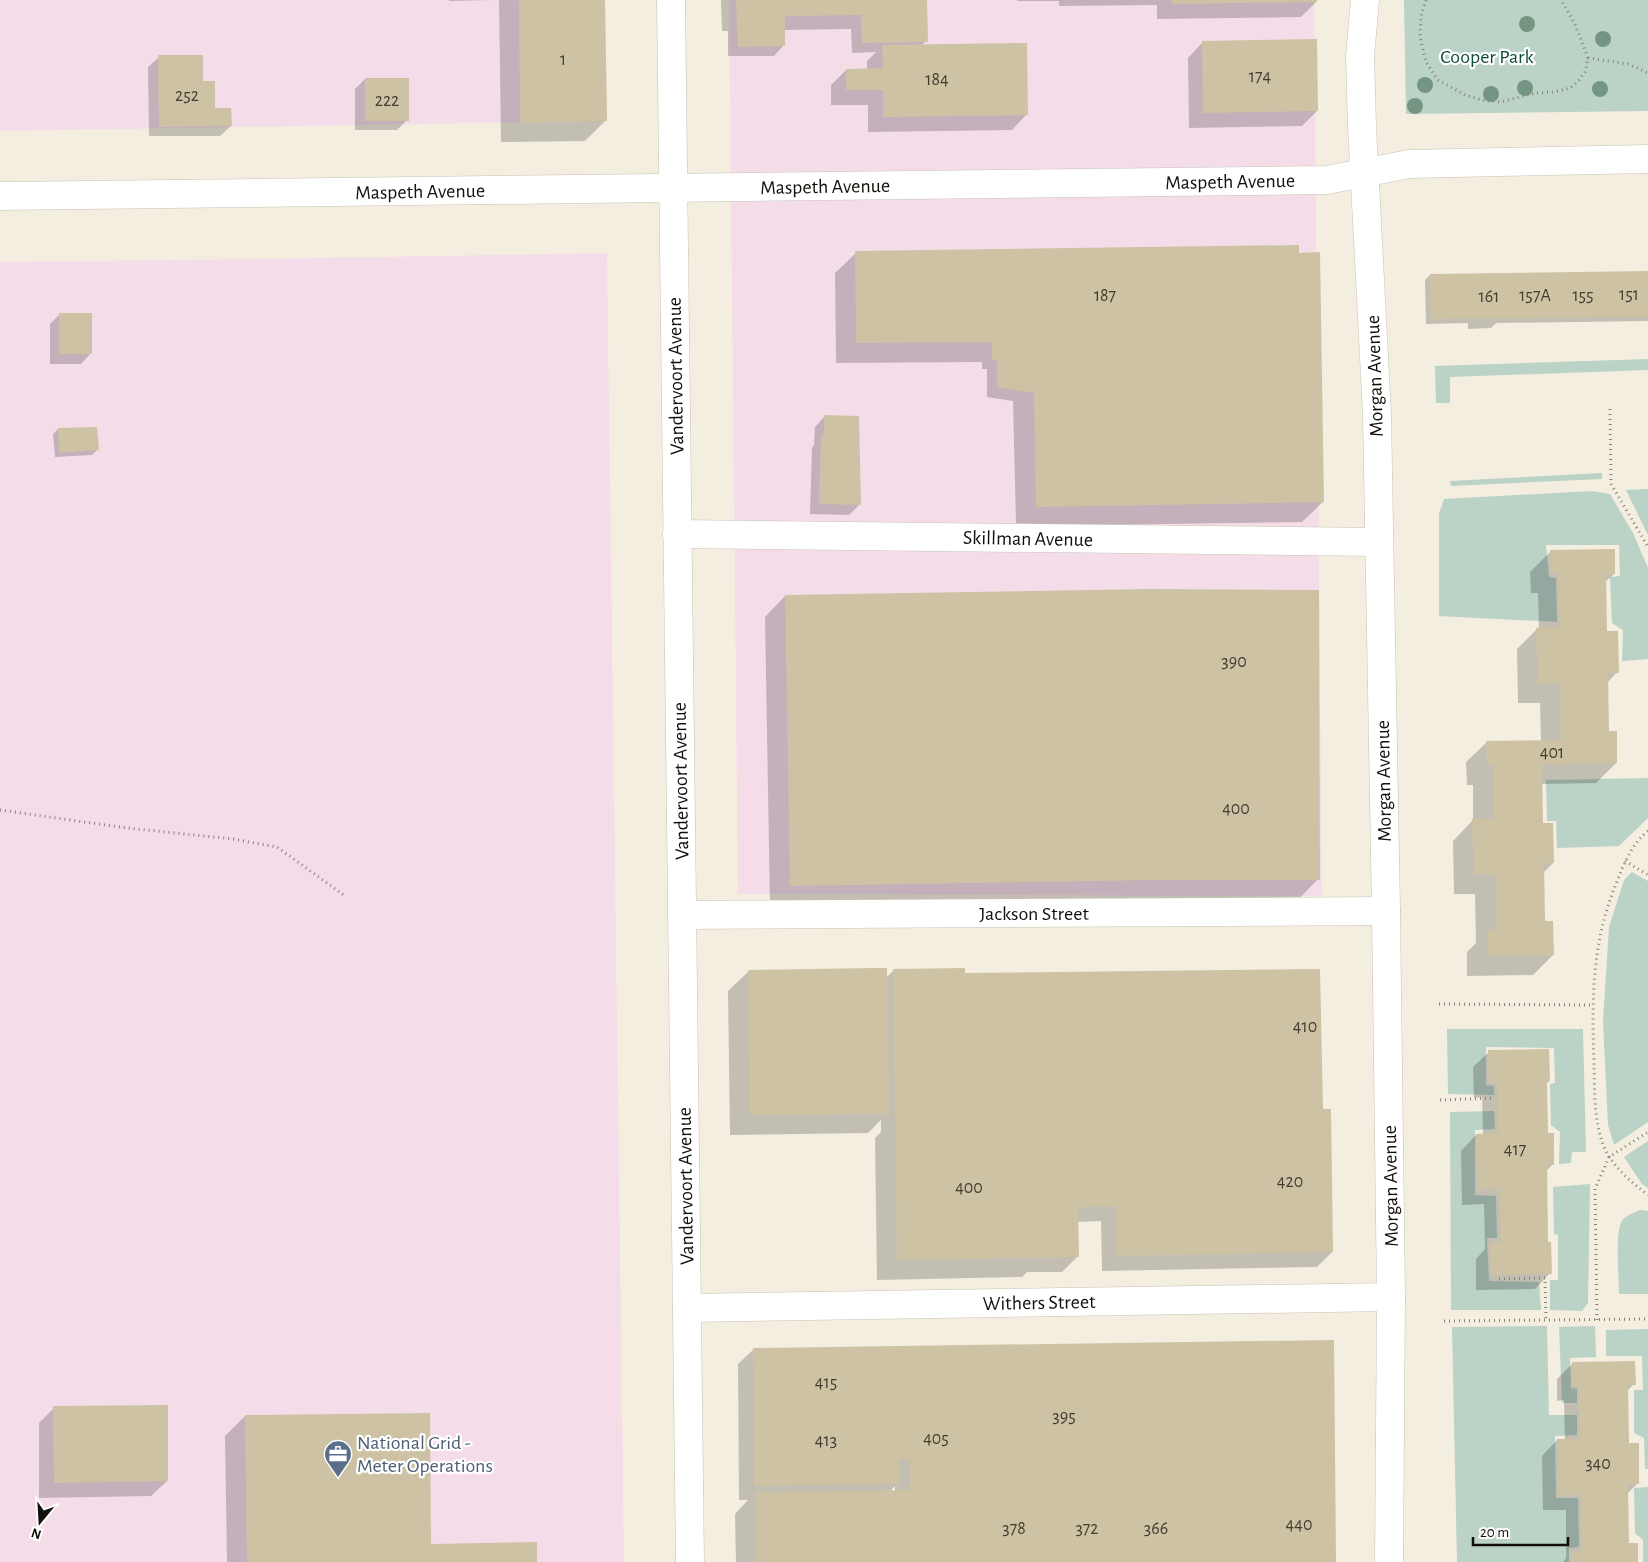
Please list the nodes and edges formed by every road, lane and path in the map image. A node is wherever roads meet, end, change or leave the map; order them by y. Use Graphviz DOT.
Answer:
graph roads {
  1 [pos="671,0"];
  2 [pos="1365,0"];
  3 [pos="1426,0"];
  4 [pos="1561,0"];
  5 [pos="1588,58"];
  6 [pos="1648,73"];
  7 [pos="1648,159"];
  8 [pos="1364,174"];
  9 [pos="673,188"];
  10 [pos="0,196"];
  11 [pos="1610,409"];
  12 [pos="677,534"];
  13 [pos="1378,542"];
  14 [pos="1648,547"];
  15 [pos="0,810"];
  16 [pos="1648,832"];
  17 [pos="1625,861"];
  18 [pos="1648,875"];
  19 [pos="345,896"];
  20 [pos="1386,911"];
  21 [pos="682,915"];
  22 [pos="1439,1004"];
  23 [pos="1592,1004"];
  24 [pos="1494,1098"];
  25 [pos="1440,1100"];
  26 [pos="1648,1132"];
  27 [pos="1609,1157"];
  28 [pos="1648,1195"];
  29 [pos="1498,1279"];
  30 [pos="1391,1297"];
  31 [pos="686,1308"];
  32 [pos="1648,1319"];
  33 [pos="1546,1320"];
  34 [pos="1597,1320"];
  35 [pos="1444,1322"];
  36 [pos="690,1562"];
  37 [pos="1389,1562"];
  1 -- 9 [label="street, Vandervoort Avenue"];
  2 -- 8 [label="street, Morgan Avenue"];
  3 -- 5 [label="path"];
  4 -- 5 [label="path"];
  5 -- 6 [label="path"];
  7 -- 8 [label="street, Maspeth Avenue"];
  8 -- 9 [label="street, Maspeth Avenue"];
  8 -- 13 [label="street, Morgan Avenue"];
  9 -- 10 [label="street, Maspeth Avenue"];
  9 -- 12 [label="street, Vandervoort Avenue"];
  11 -- 14 [label="path"];
  12 -- 13 [label="street, Skillman Avenue"];
  12 -- 21 [label="street, Vandervoort Avenue"];
  13 -- 20 [label="street, Morgan Avenue"];
  15 -- 19 [label="path"];
  16 -- 17 [label="path"];
  17 -- 18 [label="path"];
  17 -- 23 [label="path"];
  20 -- 21 [label="street, Jackson Street"];
  20 -- 30 [label="street, Morgan Avenue"];
  21 -- 31 [label="street, Vandervoort Avenue"];
  22 -- 23 [label="path"];
  23 -- 27 [label="path"];
  24 -- 25 [label="path"];
  26 -- 27 [label="path"];
  27 -- 28 [label="path"];
  27 -- 34 [label="path"];
  29 -- 33 [label="path"];
  30 -- 31 [label="street, Withers Street"];
  30 -- 37 [label="street, Morgan Avenue"];
  31 -- 36 [label="street, Vandervoort Avenue"];
  32 -- 34 [label="path"];
  33 -- 34 [label="path"];
  33 -- 35 [label="path"];
}
